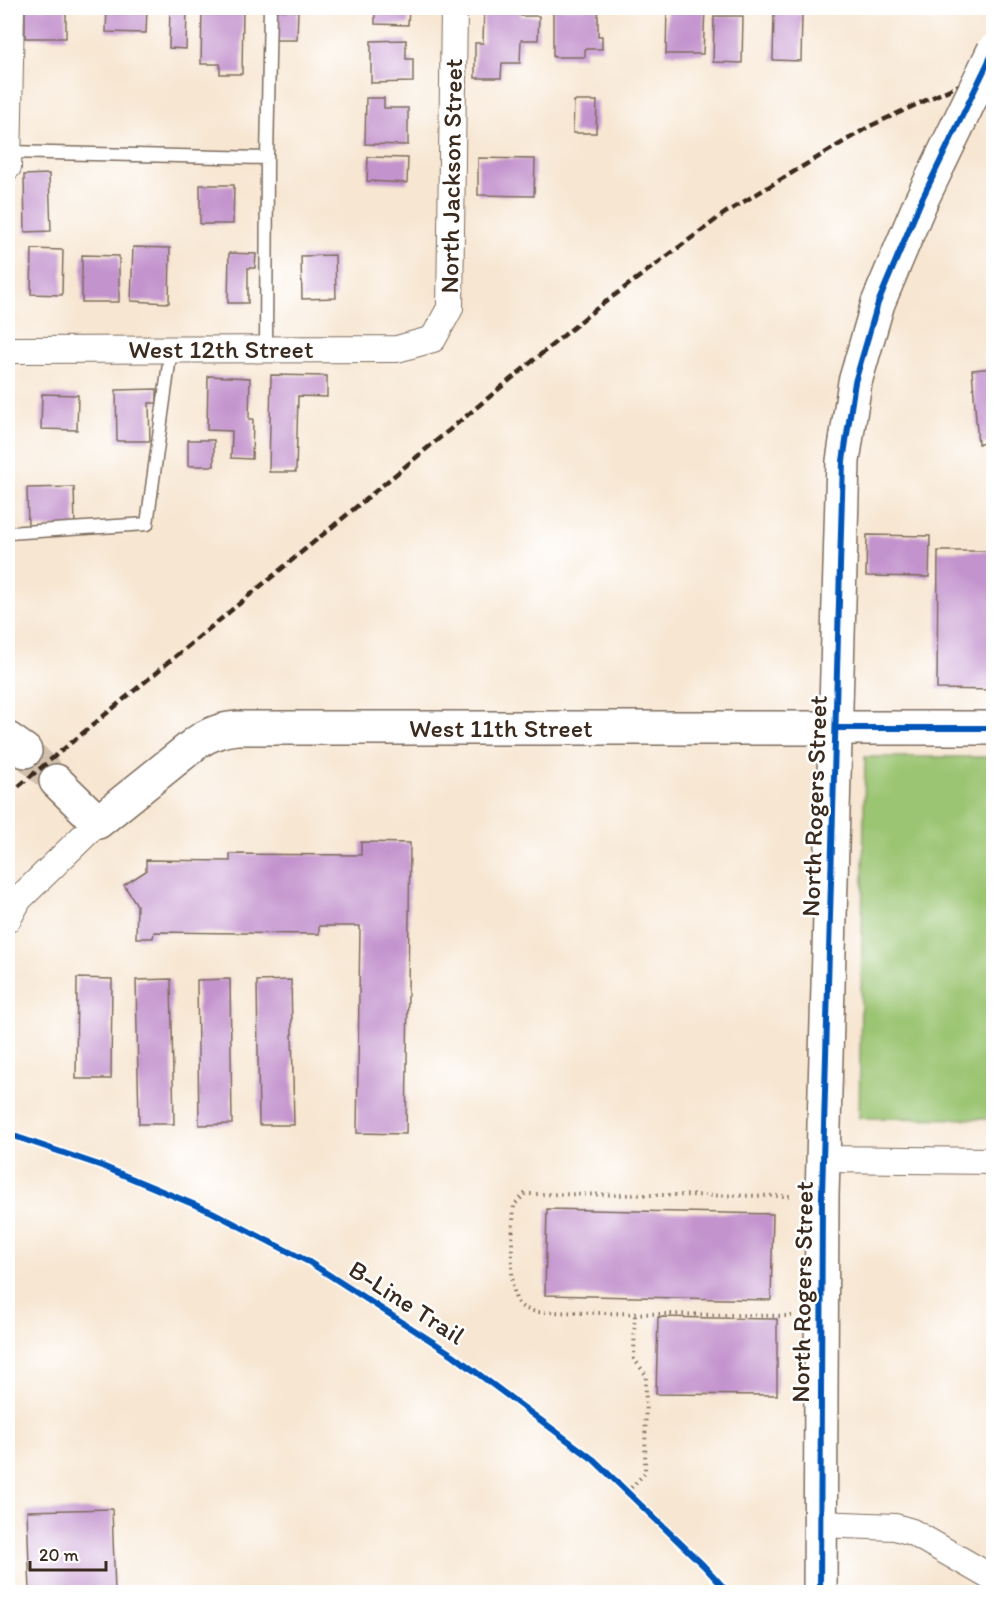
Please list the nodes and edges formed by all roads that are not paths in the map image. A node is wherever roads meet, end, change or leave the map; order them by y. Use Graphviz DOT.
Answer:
graph roads {
  1 [pos="11,8"];
  2 [pos="270,8"];
  3 [pos="453,8"];
  4 [pos="993,50"];
  5 [pos="8,152"];
  6 [pos="267,158"];
  7 [pos="8,167"];
  8 [pos="432,339"];
  9 [pos="171,349"];
  10 [pos="266,349"];
  11 [pos="8,350"];
  12 [pos="8,533"];
  13 [pos="836,728"];
  14 [pos="993,728"];
  15 [pos="56,782"];
  16 [pos="98,822"];
  17 [pos="8,920"];
  18 [pos="823,1159"];
  19 [pos="993,1161"];
  20 [pos="819,1524"];
  21 [pos="993,1579"];
  22 [pos="820,1593"];
  1 -- 5 [label="street"];
  2 -- 6 [label="lane"];
  3 -- 8 [label="street, North Jackson Street"];
  4 -- 13 [label="street, North Rogers Street, bridge"];
  5 -- 6 [label="lane"];
  5 -- 7 [label="street"];
  6 -- 10 [label="lane"];
  8 -- 10 [label="street, West 12th Street"];
  9 -- 10 [label="street, West 12th Street"];
  9 -- 11 [label="street, West 12th Street"];
  9 -- 12 [label="lane"];
  13 -- 14 [label="street, West 11th Street"];
  13 -- 16 [label="street, West 11th Street"];
  13 -- 18 [label="street, North Rogers Street"];
  15 -- 16 [label="street"];
  16 -- 17 [label="street"];
  18 -- 19 [label="street"];
  18 -- 20 [label="street, North Rogers Street"];
  20 -- 21 [label="street"];
  20 -- 22 [label="street, North Rogers Street"];
}
